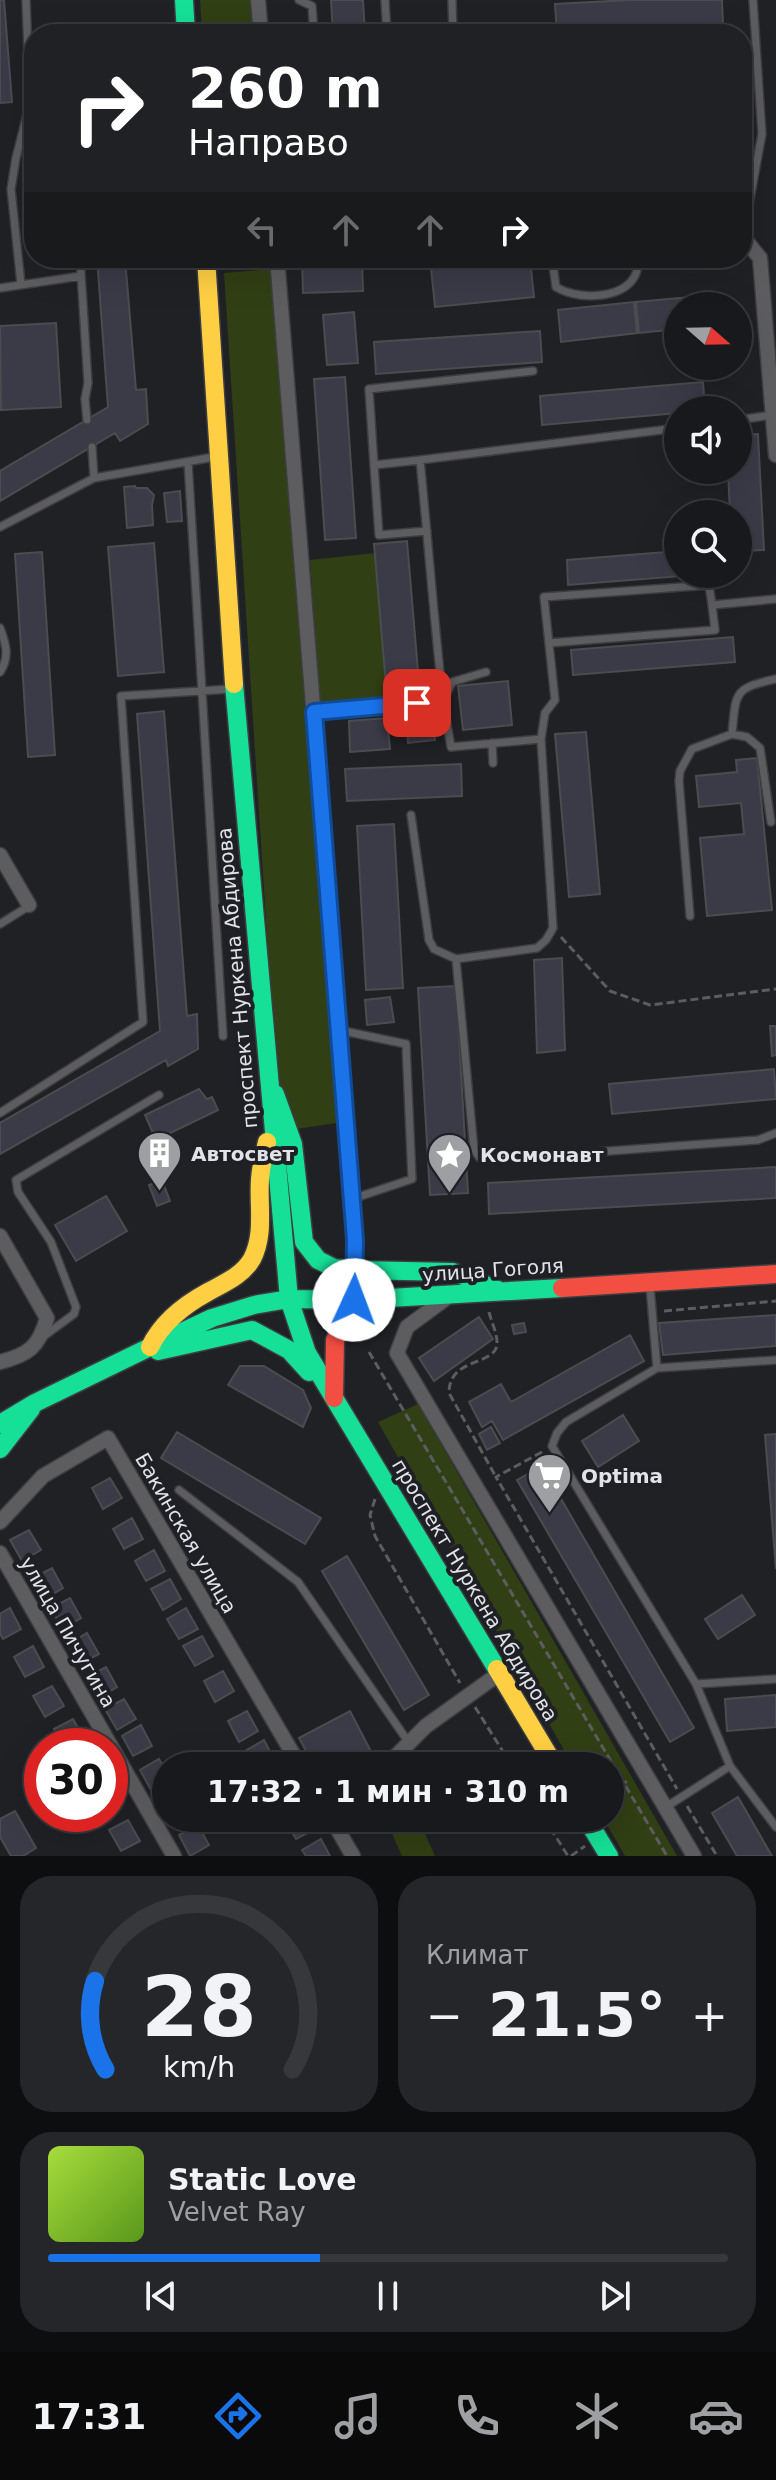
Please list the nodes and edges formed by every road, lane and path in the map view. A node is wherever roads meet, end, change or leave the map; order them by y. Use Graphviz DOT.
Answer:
graph roads {
  1 [pos="26,0"];
  2 [pos="184,0"];
  3 [pos="258,0"];
  4 [pos="299,0"];
  5 [pos="385,0"];
  6 [pos="452,0"];
  7 [pos="753,0"];
  8 [pos="28,24"];
  9 [pos="185,24"];
  10 [pos="260,24"];
  11 [pos="313,24"];
  12 [pos="386,24"];
  13 [pos="453,24"];
  14 [pos="752,52"];
  15 [pos="756,52"];
  16 [pos="24,127"];
  17 [pos="752,185"];
  18 [pos="752,248"];
  19 [pos="81,268"];
  20 [pos="207,268"];
  21 [pos="278,268"];
  22 [pos="553,268"];
  23 [pos="639,268"];
  24 [pos="81,276"];
  25 [pos="21,284"];
  26 [pos="0,288"];
  27 [pos="533,371"];
  28 [pos="772,415"];
  29 [pos="752,418"];
  30 [pos="87,420"];
  31 [pos="664,430"];
  32 [pos="92,447"];
  33 [pos="776,455"];
  34 [pos="216,457"];
  35 [pos="420,460"];
  36 [pos="188,462"];
  37 [pos="374,465"];
  38 [pos="94,478"];
  39 [pos="0,527"];
  40 [pos="427,531"];
  41 [pos="776,599"];
  42 [pos="712,605"];
  43 [pos="0,628"];
  44 [pos="549,643"];
  45 [pos="0,672"];
  46 [pos="486,672"];
  47 [pos="776,679"];
  48 [pos="233,689"];
  49 [pos="202,691"];
  50 [pos="443,701"];
  51 [pos="314,712"];
  52 [pos="732,734"];
  53 [pos="541,739"];
  54 [pos="492,743"];
  55 [pos="493,763"];
  56 [pos="411,815"];
  57 [pos="771,822"];
  58 [pos="0,855"];
  59 [pos="29,905"];
  60 [pos="690,916"];
  61 [pos="0,924"];
  62 [pos="553,928"];
  63 [pos="456,959"];
  64 [pos="776,989"];
  65 [pos="339,1030"];
  66 [pos="223,1036"];
  67 [pos="267,1076"];
  68 [pos="159,1095"];
  69 [pos="0,1113"];
  70 [pos="271,1118"];
  71 [pos="776,1133"];
  72 [pos="350,1200"];
  73 [pos="0,1236"];
  74 [pos="356,1270"];
  75 [pos="776,1274"];
  76 [pos="650,1282"];
  77 [pos="493,1292"];
  78 [pos="451,1295"];
  79 [pos="289,1299"];
  80 [pos="354,1300"];
  81 [pos="776,1301"];
  82 [pos="651,1312"];
  83 [pos="42,1337"];
  84 [pos="150,1347"];
  85 [pos="369,1352"];
  86 [pos="130,1357"];
  87 [pos="776,1360"];
  88 [pos="0,1362"];
  89 [pos="657,1368"];
  90 [pos="330,1391"];
  91 [pos="35,1403"];
  92 [pos="0,1407"];
  93 [pos="0,1424"];
  94 [pos="552,1446"];
  95 [pos="0,1449"];
  96 [pos="496,1477"];
  97 [pos="384,1482"];
  98 [pos="179,1490"];
  99 [pos="0,1522"];
  100 [pos="0,1553"];
  101 [pos="500,1673"];
  102 [pos="776,1679"];
  103 [pos="696,1684"];
  104 [pos="467,1695"];
  105 [pos="410,1745"];
  106 [pos="292,1752"];
  107 [pos="402,1752"];
  108 [pos="503,1752"];
  109 [pos="547,1752"];
  110 [pos="730,1766"];
  111 [pos="644,1771"];
  112 [pos="625,1782"];
  113 [pos="682,1797"];
  114 [pos="666,1807"];
  115 [pos="776,1827"];
  116 [pos="339,1832"];
  117 [pos="553,1832"];
  118 [pos="594,1832"];
  119 [pos="174,1856"];
  120 [pos="353,1856"];
  121 [pos="568,1856"];
  122 [pos="609,1856"];
  123 [pos="667,1856"];
  124 [pos="694,1856"];
  125 [pos="717,1856"];
  1 -- 8 [label="lane"];
  2 -- 9 [label="main road"];
  3 -- 10 [label="street"];
  4 -- 11 [label="lane"];
  5 -- 12 [label="lane"];
  6 -- 13 [label="lane"];
  7 -- 15 [label="lane"];
  14 -- 15 [label="lane"];
  15 -- 17 [label="lane"];
  16 -- 25 [label="lane"];
  18 -- 28 [label="street"];
  19 -- 24 [label="lane"];
  20 -- 34 [label="main road, проспект Нуркена Абдирова"];
  21 -- 51 [label="street"];
  22 -- 23 [label="lane"];
  24 -- 25 [label="lane"];
  24 -- 30 [label="lane"];
  25 -- 26 [label="lane"];
  27 -- 37 [label="lane"];
  28 -- 29 [label="lane"];
  28 -- 33 [label="street"];
  31 -- 35 [label="lane"];
  32 -- 38 [label="lane"];
  34 -- 36 [label="lane"];
  34 -- 48 [label="main road, проспект Нуркена Абдирова"];
  35 -- 37 [label="lane"];
  35 -- 40 [label="lane"];
  36 -- 38 [label="lane"];
  36 -- 49 [label="lane"];
  37 -- 40 [label="lane"];
  38 -- 39 [label="lane"];
  40 -- 50 [label="lane"];
  41 -- 42 [label="lane"];
  42 -- 44 [label="lane"];
  42 -- 44 [label="lane"];
  43 -- 45 [label="lane"];
  44 -- 53 [label="lane"];
  46 -- 50 [label="lane"];
  47 -- 52 [label="lane"];
  48 -- 49 [label="lane"];
  48 -- 67 [label="main road, проспект Нуркена Абдирова"];
  49 -- 66 [label="lane"];
  49 -- 69 [label="lane"];
  50 -- 51 [label="lane"];
  50 -- 54 [label="lane"];
  51 -- 65 [label="street"];
  52 -- 57 [label="lane"];
  52 -- 60 [label="lane"];
  53 -- 54 [label="lane"];
  53 -- 62 [label="lane"];
  54 -- 55 [label="lane"];
  56 -- 63 [label="lane"];
  58 -- 59 [label="street"];
  59 -- 61 [label="lane"];
  62 -- 63 [label="lane"];
  62 -- 64 [label="path"];
  63 -- 71 [label="lane"];
  65 -- 72 [label="street"];
  65 -- 72 [label="lane"];
  67 -- 70 [label="main road, проспект Нуркена Абдирова"];
  67 -- 74 [label="main road"];
  68 -- 83 [label="lane"];
  70 -- 79 [label="main road, проспект Нуркена Абдирова"];
  70 -- 84 [label="main road"];
  72 -- 74 [label="street"];
  73 -- 83 [label="street"];
  74 -- 77 [label="main road"];
  74 -- 80 [label="street"];
  75 -- 76 [label="main road, улица Гоголя"];
  76 -- 77 [label="main road, улица Гоголя"];
  76 -- 82 [label="lane"];
  77 -- 78 [label="main road, улица Гоголя"];
  77 -- 96 [label="path"];
  78 -- 80 [label="main road, улица Гоголя"];
  78 -- 111 [label="street"];
  79 -- 80 [label="main road, улица Гоголя"];
  79 -- 84 [label="main road, улица Гоголя"];
  79 -- 90 [label="main road, проспект Нуркена Абдирова"];
  80 -- 90 [label="main road"];
  81 -- 82 [label="path"];
  82 -- 89 [label="lane"];
  83 -- 88 [label="street"];
  84 -- 86 [label="main road, улица Гоголя"];
  85 -- 112 [label="path"];
  86 -- 90 [label="main road"];
  86 -- 91 [label="main road, улица Гоголя"];
  87 -- 89 [label="lane"];
  89 -- 94 [label="lane"];
  90 -- 97 [label="main road, проспект Нуркена Абдирова"];
  91 -- 92 [label="main road"];
  91 -- 93 [label="main road, улица Гоголя"];
  91 -- 95 [label="main road"];
  94 -- 96 [label="path"];
  94 -- 103 [label="lane"];
  96 -- 113 [label="path"];
  97 -- 101 [label="main road, проспект Нуркена Абдирова"];
  97 -- 104 [label="path"];
  98 -- 105 [label="lane"];
  99 -- 106 [label="street, Бакинская улица"];
  100 -- 119 [label="street, улица Пичугина"];
  101 -- 104 [label="street"];
  101 -- 109 [label="main road, проспект Нуркена Абдирова"];
  102 -- 103 [label="lane"];
  103 -- 110 [label="lane"];
  104 -- 105 [label="street"];
  104 -- 108 [label="path"];
  105 -- 107 [label="street"];
  110 -- 113 [label="lane"];
  110 -- 115 [label="lane"];
  111 -- 112 [label="path"];
  111 -- 114 [label="street"];
  112 -- 123 [label="path"];
  113 -- 114 [label="lane"];
  113 -- 125 [label="path"];
  114 -- 124 [label="street"];
  116 -- 120 [label="street"];
  117 -- 121 [label="path"];
  118 -- 122 [label="main road"];
}
